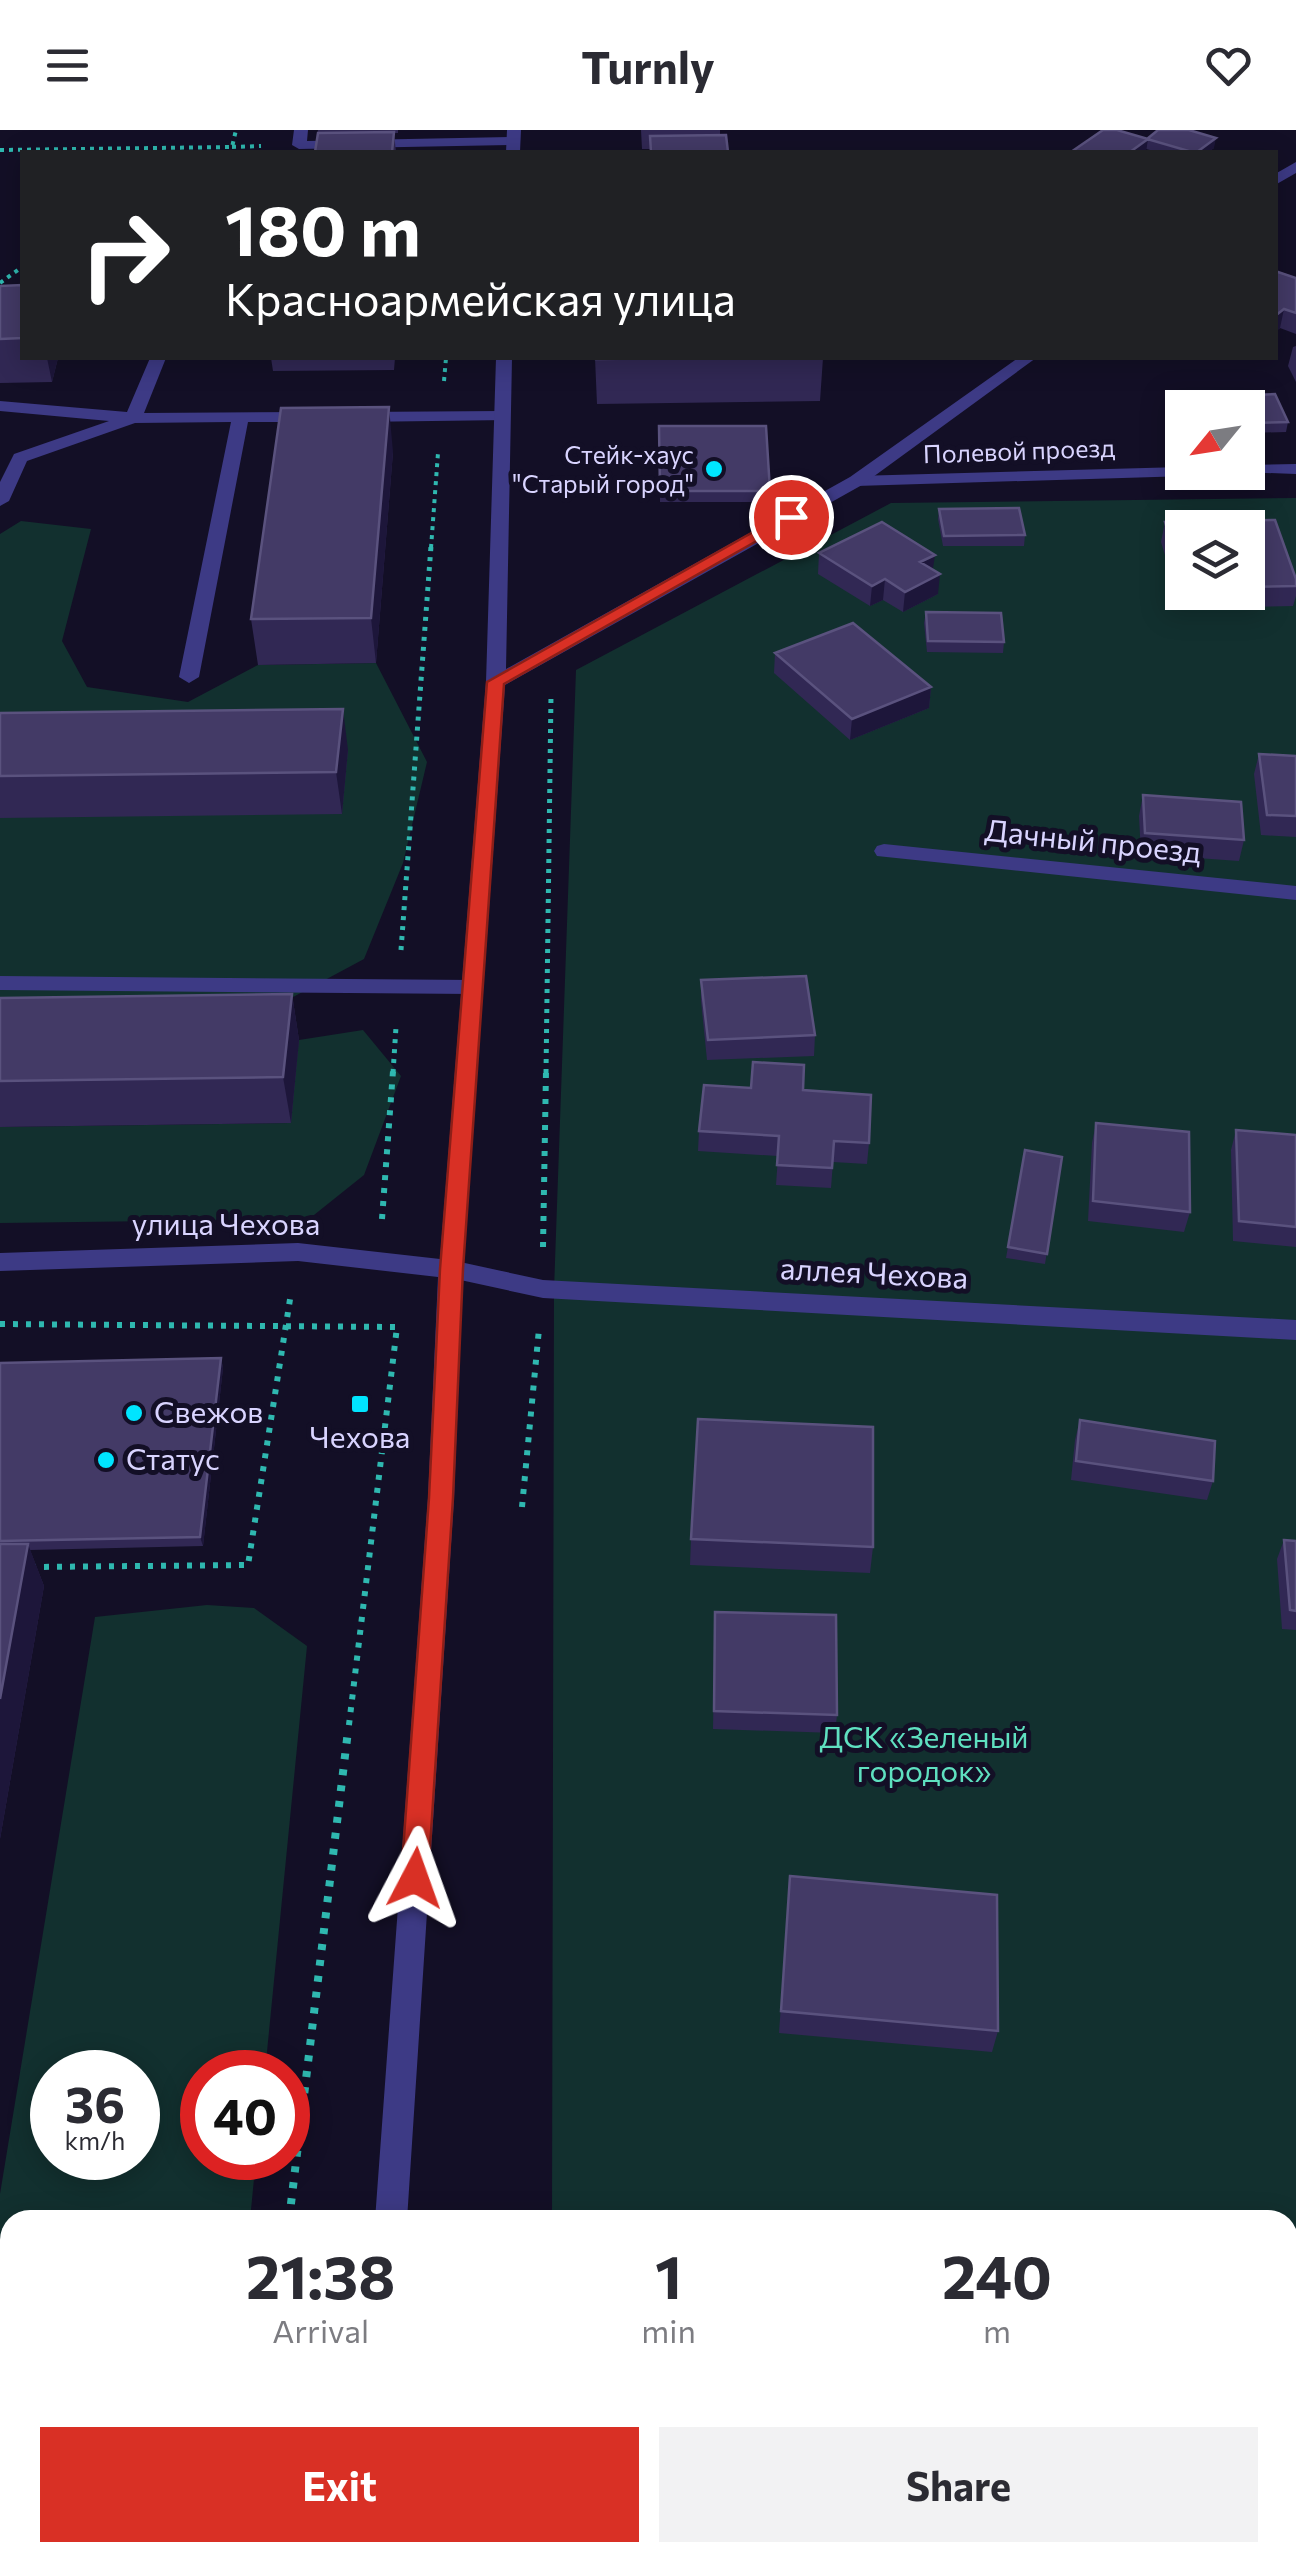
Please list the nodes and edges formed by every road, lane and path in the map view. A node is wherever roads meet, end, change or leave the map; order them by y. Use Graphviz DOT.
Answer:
graph roads {
  1 [pos="236,130"];
  2 [pos="301,130"];
  3 [pos="513,141"];
  4 [pos="116,150"];
  5 [pos="157,360"];
  6 [pos="446,360"];
  7 [pos="504,360"];
  8 [pos="1025,360"];
  9 [pos="0,406"];
  10 [pos="441,416"];
  11 [pos="502,416"];
  12 [pos="241,417"];
  13 [pos="134,418"];
  14 [pos="20,458"];
  15 [pos="0,467"];
  16 [pos="1296,469"];
  17 [pos="1265,470"];
  18 [pos="1165,472"];
  19 [pos="856,481"];
  20 [pos="0,500"];
  21 [pos="190,677"];
  22 [pos="496,682"];
  23 [pos="552,689"];
  24 [pos="884,851"];
  25 [pos="1296,894"];
  26 [pos="0,983"];
  27 [pos="399,986"];
  28 [pos="473,987"];
  29 [pos="298,1252"];
  30 [pos="0,1262"];
  31 [pos="379,1263"];
  32 [pos="452,1269"];
  33 [pos="543,1290"];
  34 [pos="0,1324"];
  35 [pos="286,1326"];
  36 [pos="1296,1330"];
  37 [pos="522,1507"];
  38 [pos="19,1567"];
  39 [pos="291,2210"];
  40 [pos="392,2210"];
  1 -- 4 [label="path"];
  2 -- 3 [label="street"];
  5 -- 13 [label="street"];
  6 -- 10 [label="path"];
  7 -- 11 [label="street"];
  8 -- 19 [label="street"];
  9 -- 13 [label="street"];
  10 -- 11 [label="street"];
  10 -- 12 [label="street"];
  10 -- 27 [label="path"];
  11 -- 22 [label="street"];
  12 -- 13 [label="street"];
  12 -- 21 [label="street"];
  13 -- 14 [label="street"];
  14 -- 15 [label="street"];
  14 -- 20 [label="street"];
  16 -- 17 [label="street"];
  18 -- 19 [label="street, Полевой проезд"];
  19 -- 22 [label="street"];
  22 -- 28 [label="street"];
  23 -- 33 [label="path"];
  24 -- 25 [label="street, Дачный проезд"];
  26 -- 27 [label="street"];
  27 -- 28 [label="street"];
  27 -- 31 [label="path"];
  28 -- 32 [label="street"];
  29 -- 30 [label="street, улица Чехова"];
  29 -- 31 [label="street, улица Чехова"];
  29 -- 35 [label="path"];
  31 -- 32 [label="street, улица Чехова"];
  32 -- 33 [label="street, аллея Чехова"];
  32 -- 40 [label="street"];
  33 -- 36 [label="street, аллея Чехова"];
  33 -- 37 [label="path"];
  34 -- 35 [label="path"];
  35 -- 38 [label="path"];
  35 -- 39 [label="path"];
}
